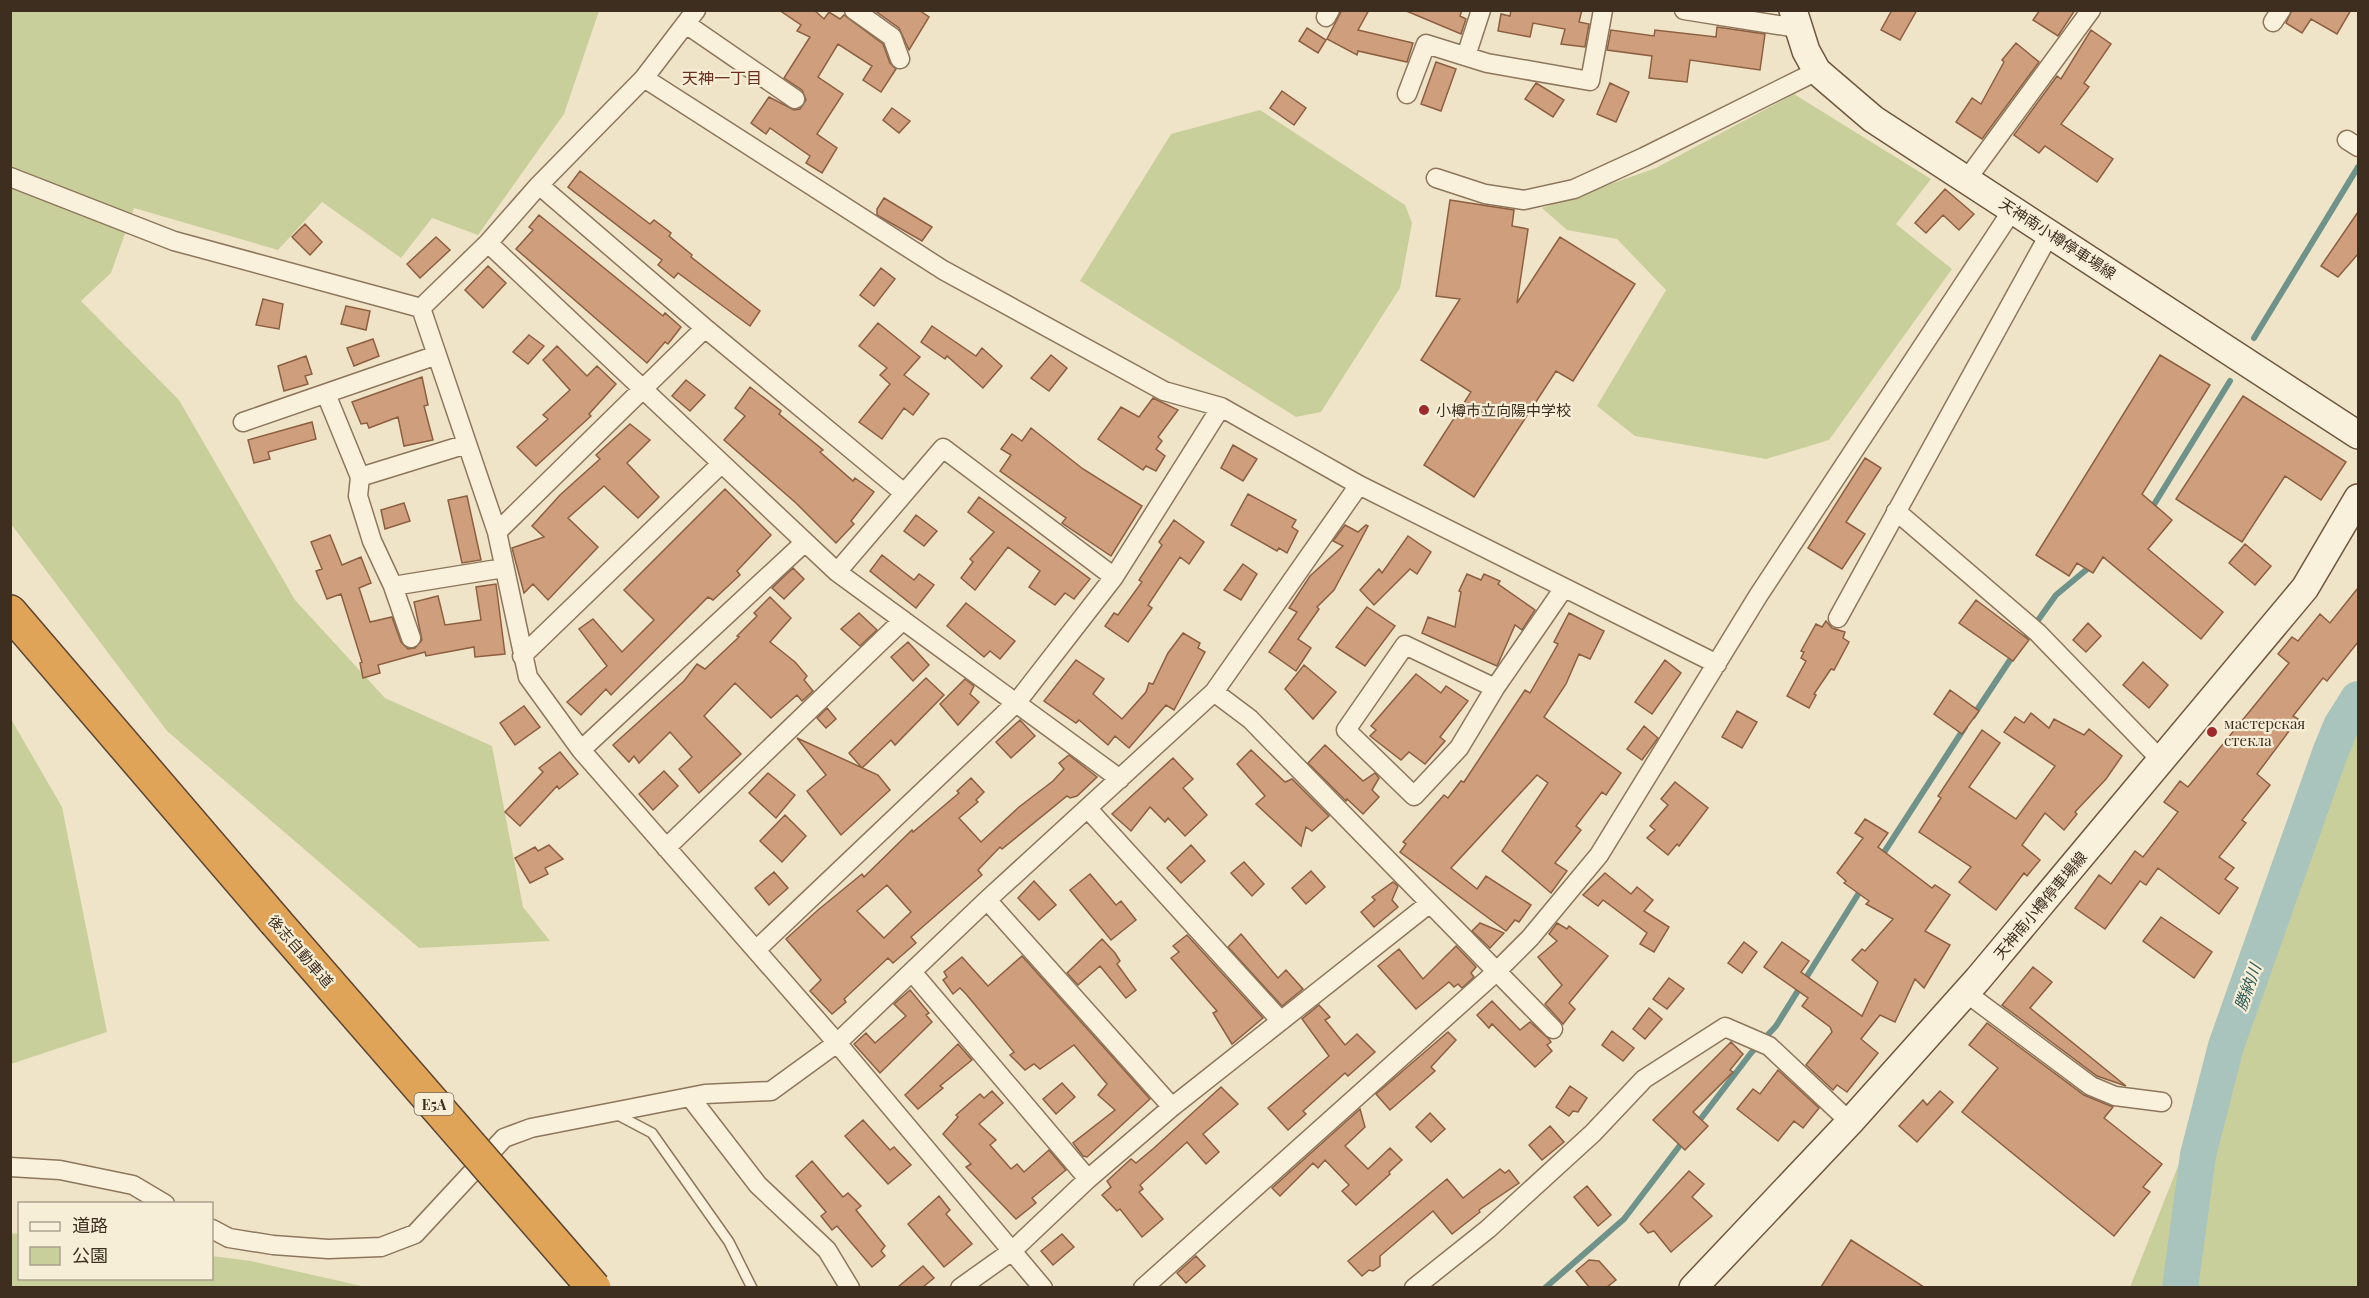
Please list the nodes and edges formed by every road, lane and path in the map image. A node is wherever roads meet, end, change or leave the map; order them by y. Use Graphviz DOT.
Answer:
graph roads {
  1 [pos="854,10"];
  2 [pos="1481,10"];
  3 [pos="1603,10"];
  4 [pos="1684,10"];
  5 [pos="2091,10"];
  6 [pos="691,17"];
  7 [pos="1795,20"];
  8 [pos="1466,56"];
  9 [pos="900,59"];
  10 [pos="1817,71"];
  11 [pos="644,78"];
  12 [pos="1407,94"];
  13 [pos="795,99"];
  14 [pos="10,177"];
  15 [pos="1436,178"];
  16 [pos="1967,179"];
  17 [pos="539,185"];
  18 [pos="2013,208"];
  19 [pos="2050,233"];
  20 [pos="488,243"];
  21 [pos="421,308"];
  22 [pos="705,328"];
  23 [pos="437,355"];
  24 [pos="644,390"];
  25 [pos="326,394"];
  26 [pos="1221,407"];
  27 [pos="243,422"];
  28 [pos="2358,435"];
  29 [pos="467,444"];
  30 [pos="722,464"];
  31 [pos="360,477"];
  32 [pos="1359,486"];
  33 [pos="904,493"];
  34 [pos="2358,498"];
  35 [pos="1896,511"];
  36 [pos="497,532"];
  37 [pos="804,543"];
  38 [pos="504,568"];
  39 [pos="837,572"];
  40 [pos="1114,577"];
  41 [pos="393,586"];
  42 [pos="1564,588"];
  43 [pos="10,612"];
  44 [pos="1838,618"];
  45 [pos="903,620"];
  46 [pos="411,638"];
  47 [pos="10,642"];
  48 [pos="522,656"];
  49 [pos="1717,664"];
  50 [pos="1495,688"];
  51 [pos="1214,692"];
  52 [pos="1017,702"];
  53 [pos="581,750"];
  54 [pos="2161,760"];
  55 [pos="1120,779"];
  56 [pos="1088,808"];
  57 [pos="666,848"];
  58 [pos="987,900"];
  59 [pos="1430,903"];
  60 [pos="270,926"];
  61 [pos="756,950"];
  62 [pos="1496,972"];
  63 [pos="913,973"];
  64 [pos="1965,993"];
  65 [pos="1281,1021"];
  66 [pos="1553,1029"];
  67 [pos="837,1043"];
  68 [pos="690,1097"];
  69 [pos="2162,1102"];
  70 [pos="1172,1107"];
  71 [pos="611,1111"];
  72 [pos="1850,1122"];
  73 [pos="10,1167"];
  74 [pos="1088,1179"];
  75 [pos="163,1202"];
  76 [pos="213,1230"];
  77 [pos="1012,1251"];
  78 [pos="577,1287"];
  79 [pos="594,1287"];
  80 [pos="752,1287"];
  81 [pos="850,1287"];
  82 [pos="960,1287"];
  83 [pos="1043,1287"];
  84 [pos="1143,1287"];
  85 [pos="1414,1287"];
  86 [pos="1693,1287"];
  1 -- 9 [label="street"];
  2 -- 8 [label="street"];
  3 -- 8 [label="street"];
  4 -- 7 [label="street"];
  5 -- 16 [label="street"];
  6 -- 11 [label="street"];
  6 -- 13 [label="street"];
  7 -- 10 [label="main road, 天神南小樽停車場線"];
  8 -- 12 [label="street"];
  10 -- 15 [label="street"];
  10 -- 16 [label="main road, 天神南小樽停車場線"];
  11 -- 17 [label="street"];
  11 -- 26 [label="street"];
  14 -- 21 [label="street"];
  16 -- 18 [label="main road, 天神南小樽停車場線"];
  17 -- 20 [label="street"];
  17 -- 22 [label="street"];
  18 -- 19 [label="main road, 天神南小樽停車場線"];
  18 -- 49 [label="street"];
  19 -- 28 [label="main road, 天神南小樽停車場線"];
  19 -- 35 [label="street"];
  20 -- 21 [label="street"];
  20 -- 24 [label="street"];
  21 -- 23 [label="street"];
  22 -- 24 [label="street"];
  22 -- 33 [label="street"];
  23 -- 25 [label="street"];
  23 -- 29 [label="street"];
  24 -- 30 [label="street"];
  24 -- 36 [label="street"];
  25 -- 27 [label="street"];
  25 -- 31 [label="street"];
  26 -- 32 [label="street"];
  26 -- 40 [label="street"];
  29 -- 31 [label="street"];
  29 -- 36 [label="street"];
  30 -- 37 [label="street"];
  30 -- 48 [label="street"];
  31 -- 41 [label="street"];
  32 -- 42 [label="street"];
  32 -- 51 [label="street"];
  33 -- 39 [label="street"];
  33 -- 40 [label="street"];
  34 -- 54 [label="main road, 天神南小樽停車場線"];
  35 -- 44 [label="street"];
  35 -- 54 [label="street"];
  36 -- 38 [label="street"];
  37 -- 39 [label="street"];
  37 -- 53 [label="street"];
  38 -- 41 [label="street"];
  38 -- 48 [label="street"];
  39 -- 45 [label="street"];
  40 -- 52 [label="street"];
  41 -- 46 [label="street"];
  42 -- 49 [label="street"];
  42 -- 50 [label="street"];
  43 -- 60 [label="highway, 後志自動車道 / E5A"];
  45 -- 52 [label="street"];
  45 -- 57 [label="street"];
  47 -- 60 [label="highway, 後志自動車道 / E5A"];
  48 -- 53 [label="street"];
  49 -- 62 [label="street"];
  50 -- 50 [label="street"];
  51 -- 55 [label="street"];
  51 -- 59 [label="street"];
  52 -- 55 [label="street"];
  52 -- 61 [label="street"];
  53 -- 57 [label="street"];
  54 -- 64 [label="main road, 天神南小樽停車場線"];
  55 -- 56 [label="street"];
  56 -- 58 [label="street"];
  56 -- 65 [label="street"];
  57 -- 61 [label="street"];
  58 -- 63 [label="street"];
  58 -- 70 [label="street"];
  59 -- 62 [label="street"];
  59 -- 65 [label="street"];
  60 -- 78 [label="highway, 後志自動車道 / E5A"];
  60 -- 79 [label="highway, 後志自動車道 / E5A, bridge"];
  61 -- 67 [label="street"];
  62 -- 66 [label="street"];
  62 -- 84 [label="street"];
  63 -- 67 [label="street"];
  63 -- 74 [label="street"];
  64 -- 69 [label="street"];
  64 -- 72 [label="main road, 天神南小樽停車場線"];
  65 -- 70 [label="street"];
  67 -- 68 [label="street"];
  67 -- 77 [label="street"];
  68 -- 71 [label="street"];
  68 -- 81 [label="street"];
  70 -- 74 [label="street"];
  71 -- 76 [label="street"];
  71 -- 80 [label="lane"];
  72 -- 85 [label="street"];
  72 -- 86 [label="main road, 天神南小樽停車場線"];
  73 -- 75 [label="street"];
  74 -- 77 [label="street"];
  77 -- 82 [label="street"];
  77 -- 83 [label="street"];
}
